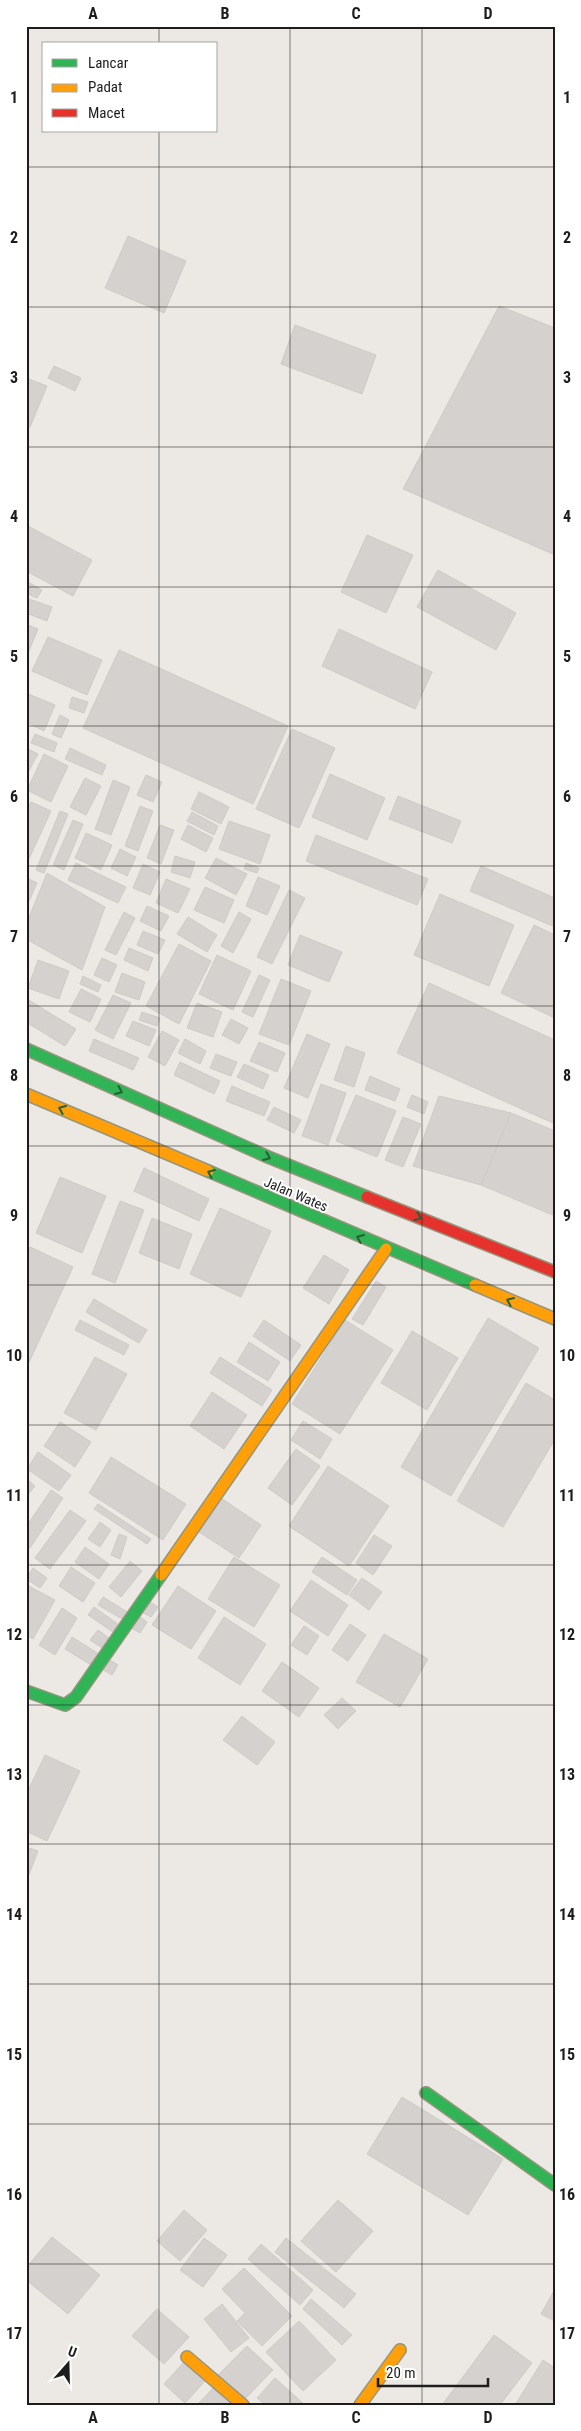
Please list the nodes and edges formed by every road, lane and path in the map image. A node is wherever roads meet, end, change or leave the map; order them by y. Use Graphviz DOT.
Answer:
graph roads {
  1 [pos="26,1049"];
  2 [pos="26,1094"];
  3 [pos="386,1249"];
  4 [pos="555,1272"];
  5 [pos="555,1320"];
  6 [pos="26,1691"];
  7 [pos="426,2093"];
  8 [pos="555,2186"];
  9 [pos="400,2350"];
  10 [pos="187,2357"];
  11 [pos="244,2405"];
  12 [pos="360,2405"];
  1 -- 4 [label="main road, Jalan Wates, one-way"];
  3 -- 2 [label="main road, Jalan Wates, one-way"];
  5 -- 3 [label="main road, Jalan Wates, one-way"];
  3 -- 6 [label="main road"];
  7 -- 8 [label="main road"];
  9 -- 12 [label="main road"];
  10 -- 11 [label="main road"];
}
